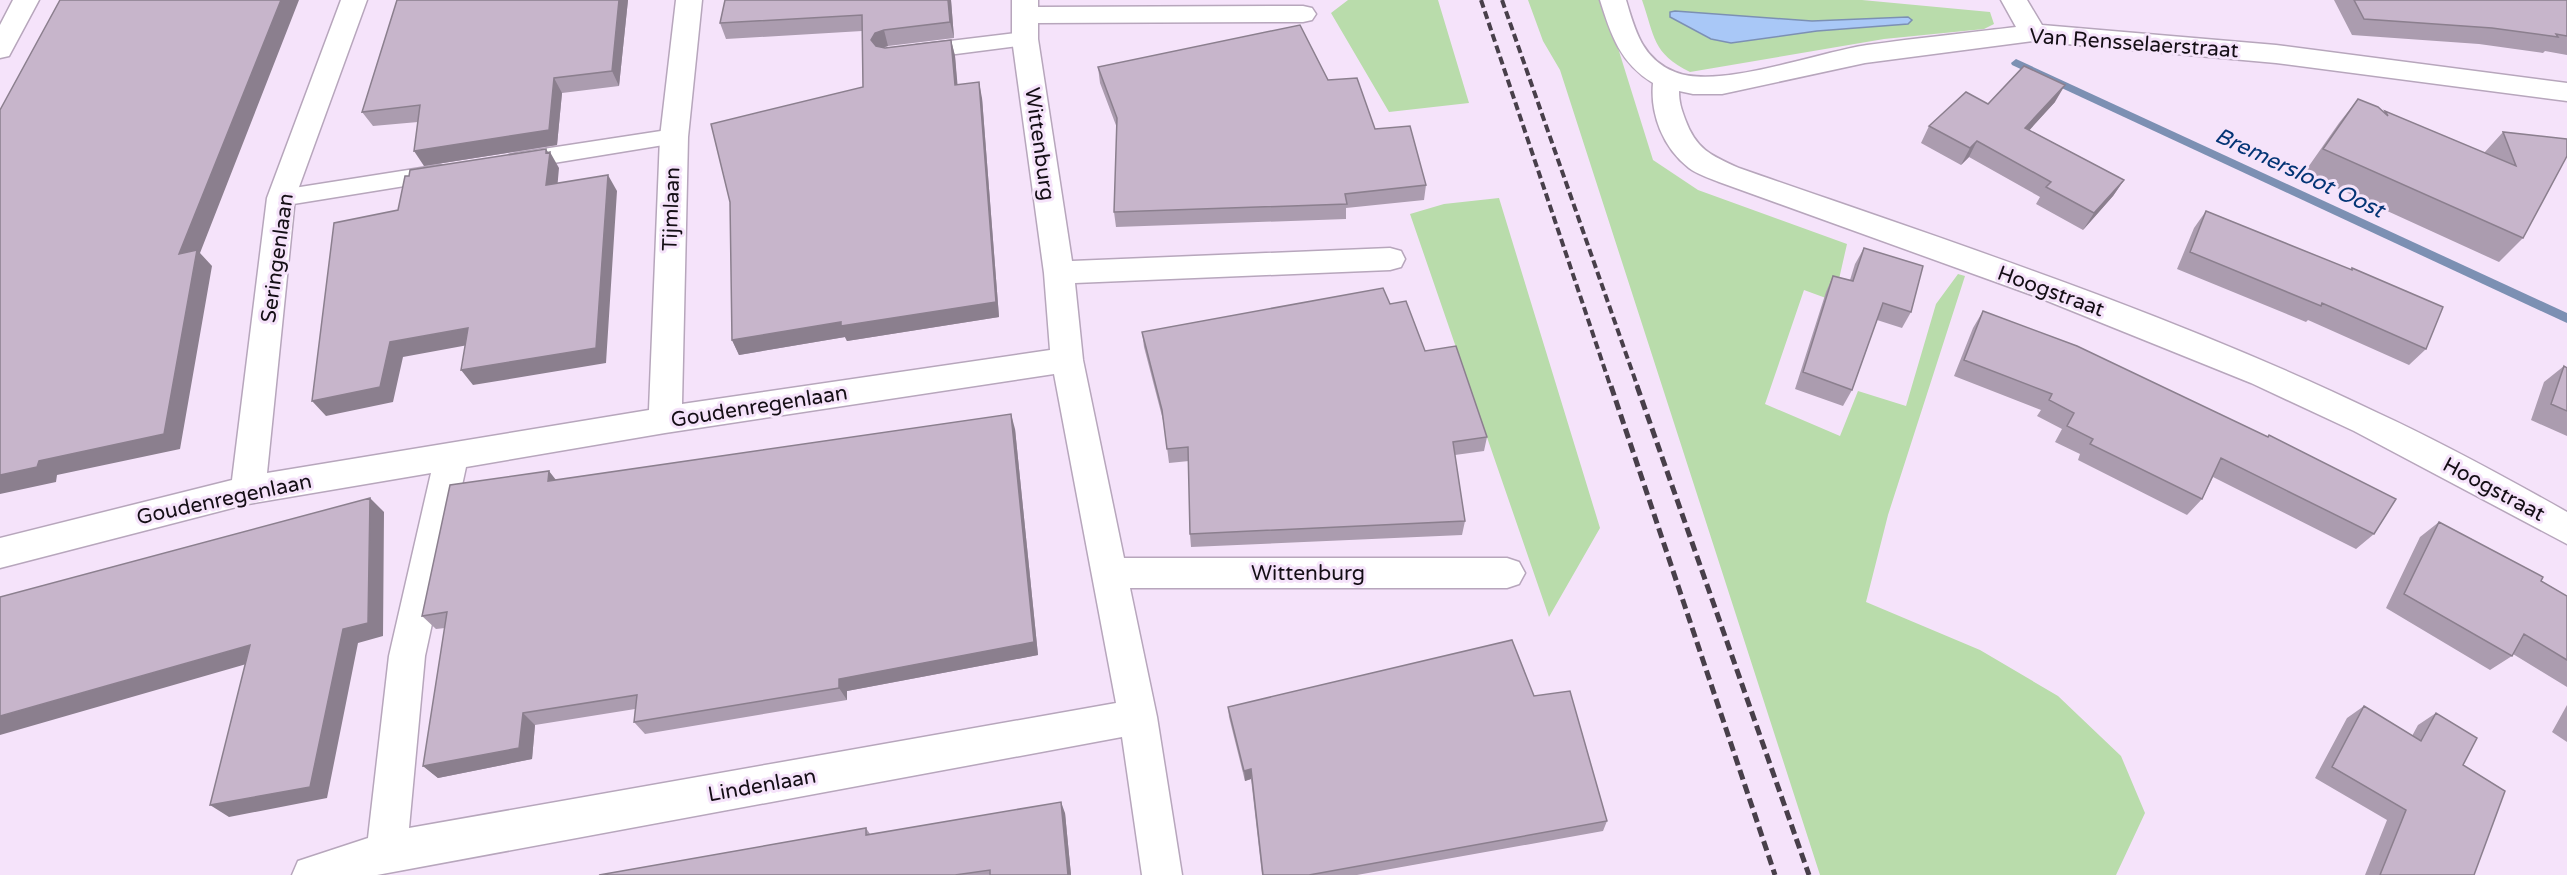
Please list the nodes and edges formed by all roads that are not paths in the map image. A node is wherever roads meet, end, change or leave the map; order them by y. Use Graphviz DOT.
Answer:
graph roads {
  1 [pos="26,0"];
  2 [pos="354,0"];
  3 [pos="689,0"];
  4 [pos="1613,0"];
  5 [pos="2014,0"];
  6 [pos="1303,14"];
  7 [pos="1026,18"];
  8 [pos="2033,33"];
  9 [pos="0,50"];
  10 [pos="900,53"];
  11 [pos="1667,79"];
  12 [pos="2567,92"];
  13 [pos="674,137"];
  14 [pos="501,164"];
  15 [pos="466,169"];
  16 [pos="281,198"];
  17 [pos="1390,259"];
  18 [pos="1059,273"];
  19 [pos="1067,360"];
  20 [pos="665,420"];
  21 [pos="451,457"];
  22 [pos="248,490"];
  23 [pos="2567,529"];
  24 [pos="0,553"];
  25 [pos="1109,573"];
  26 [pos="1507,573"];
  27 [pos="1138,717"];
  28 [pos="387,852"];
  29 [pos="312,875"];
  30 [pos="1162,875"];
  1 -- 9 [label="street"];
  2 -- 16 [label="street, Seringenlaan"];
  3 -- 13 [label="street, Tijmlaan"];
  4 -- 11 [label="street"];
  5 -- 8 [label="street"];
  6 -- 7 [label="street"];
  7 -- 10 [label="lane"];
  7 -- 18 [label="street, Wittenburg"];
  8 -- 11 [label="street, Van Rensselaerstraat"];
  8 -- 12 [label="street, Van Rensselaerstraat"];
  11 -- 23 [label="street, Hoogstraat"];
  13 -- 14 [label="lane"];
  13 -- 20 [label="street, Tijmlaan"];
  15 -- 16 [label="lane"];
  16 -- 22 [label="street, Seringenlaan"];
  17 -- 18 [label="street"];
  18 -- 19 [label="street, Wittenburg"];
  19 -- 20 [label="street, Goudenregenlaan"];
  19 -- 25 [label="street, Wittenburg"];
  20 -- 21 [label="street, Goudenregenlaan"];
  21 -- 22 [label="street, Goudenregenlaan"];
  21 -- 28 [label="street"];
  22 -- 24 [label="street, Goudenregenlaan"];
  25 -- 26 [label="street, Wittenburg"];
  25 -- 27 [label="street, Wittenburg"];
  27 -- 28 [label="street, Lindenlaan"];
  27 -- 30 [label="street, Wittenburg"];
  28 -- 29 [label="street, Lindenlaan"];
}
